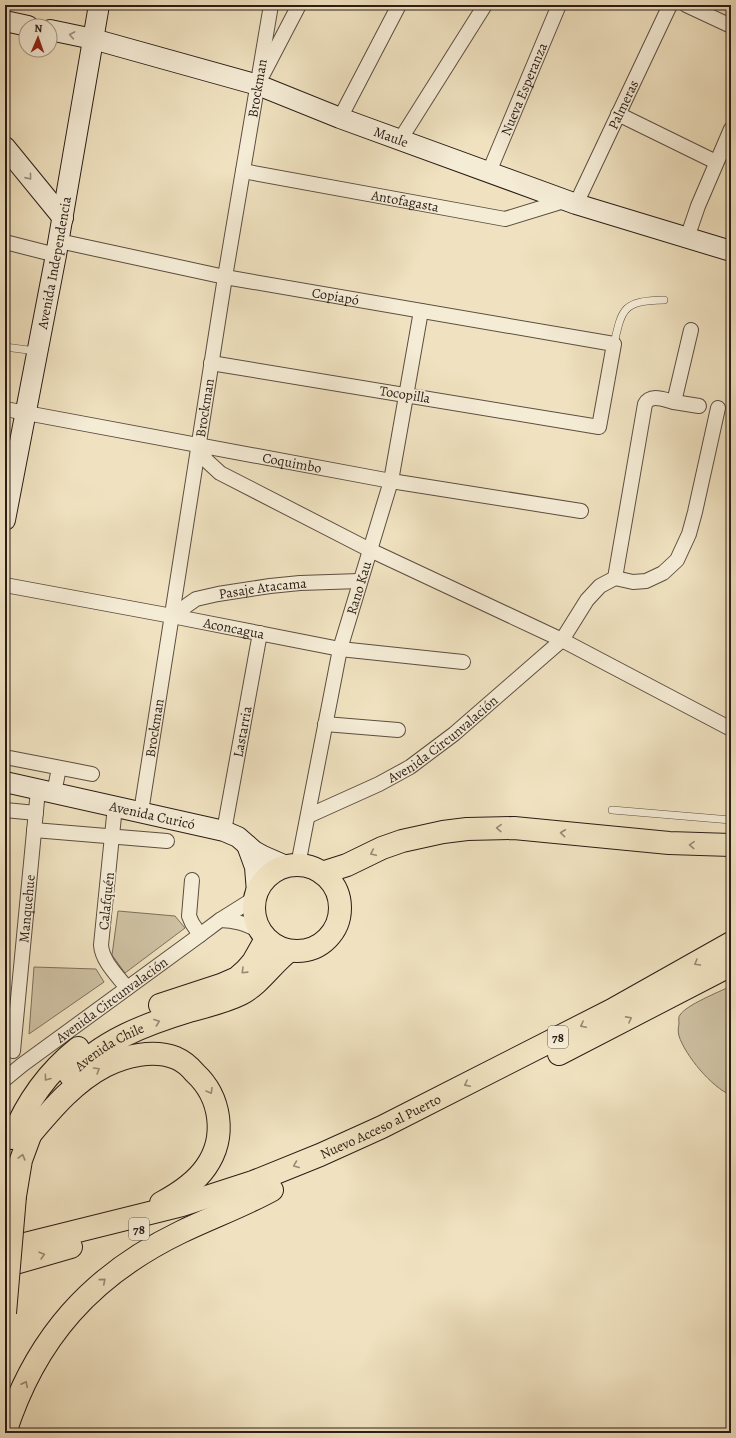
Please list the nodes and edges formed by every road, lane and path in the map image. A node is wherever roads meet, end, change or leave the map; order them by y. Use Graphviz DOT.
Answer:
graph roads {
  1 [pos="99,5"];
  2 [pos="271,5"];
  3 [pos="299,5"];
  4 [pos="398,5"];
  5 [pos="485,5"];
  6 [pos="559,5"];
  7 [pos="670,5"];
  8 [pos="686,5"];
  9 [pos="5,22"];
  10 [pos="18,24"];
  11 [pos="731,26"];
  12 [pos="58,32"];
  13 [pos="93,39"];
  14 [pos="258,85"];
  15 [pos="618,114"];
  16 [pos="340,118"];
  17 [pos="731,129"];
  18 [pos="400,140"];
  19 [pos="5,147"];
  20 [pos="716,162"];
  21 [pos="243,171"];
  22 [pos="489,172"];
  23 [pos="571,202"];
  24 [pos="63,218"];
  25 [pos="687,238"];
  26 [pos="5,242"];
  27 [pos="58,248"];
  28 [pos="731,251"];
  29 [pos="225,277"];
  30 [pos="664,300"];
  31 [pos="421,310"];
  32 [pos="690,330"];
  33 [pos="614,344"];
  34 [pos="5,347"];
  35 [pos="38,351"];
  36 [pos="211,363"];
  37 [pos="406,394"];
  38 [pos="674,402"];
  39 [pos="699,406"];
  40 [pos="718,408"];
  41 [pos="5,409"];
  42 [pos="26,413"];
  43 [pos="198,446"];
  44 [pos="391,480"];
  45 [pos="581,511"];
  46 [pos="5,520"];
  47 [pos="370,550"];
  48 [pos="615,578"];
  49 [pos="360,581"];
  50 [pos="5,585"];
  51 [pos="172,616"];
  52 [pos="260,633"];
  53 [pos="562,640"];
  54 [pos="340,649"];
  55 [pos="463,662"];
  56 [pos="325,724"];
  57 [pos="731,729"];
  58 [pos="398,730"];
  59 [pos="8,764"];
  60 [pos="59,768"];
  61 [pos="92,774"];
  62 [pos="5,782"];
  63 [pos="46,791"];
  64 [pos="115,806"];
  65 [pos="5,810"];
  66 [pos="612,810"];
  67 [pos="141,812"];
  68 [pos="36,813"];
  69 [pos="308,816"];
  70 [pos="731,820"];
  71 [pos="34,830"];
  72 [pos="224,831"];
  73 [pos="112,836"];
  74 [pos="167,841"];
  75 [pos="247,845"];
  76 [pos="731,845"];
  77 [pos="292,866"];
  78 [pos="322,872"];
  79 [pos="192,880"];
  80 [pos="256,895"];
  81 [pos="220,920"];
  82 [pos="200,935"];
  83 [pos="263,935"];
  84 [pos="731,943"];
  85 [pos="289,951"];
  86 [pos="731,965"];
  87 [pos="127,988"];
  88 [pos="9,1050"];
  89 [pos="22,1065"];
  90 [pos="5,1079"];
  91 [pos="29,1136"];
  92 [pos="5,1163"];
  93 [pos="272,1190"];
  94 [pos="126,1219"];
  95 [pos="5,1250"];
  96 [pos="5,1266"];
  97 [pos="5,1313"];
  98 [pos="5,1433"];
  1 -- 13 [label="main road, Avenida Independencia"];
  2 -- 14 [label="street, Brockman"];
  3 -- 14 [label="street"];
  4 -- 16 [label="street"];
  5 -- 18 [label="street"];
  6 -- 22 [label="street, Nueva Esperanza"];
  7 -- 15 [label="street, Palmeras"];
  8 -- 11 [label="street"];
  9 -- 10 [label="main road"];
  13 -- 12 [label="main road, Maule, one-way"];
  13 -- 14 [label="main road, Maule"];
  13 -- 24 [label="main road, Avenida Independencia"];
  14 -- 16 [label="main road, Maule"];
  14 -- 21 [label="street, Brockman"];
  15 -- 20 [label="street"];
  15 -- 23 [label="street, Palmeras"];
  16 -- 18 [label="main road, Maule"];
  17 -- 20 [label="street"];
  18 -- 22 [label="main road, Maule"];
  19 -- 24 [label="main road, one-way"];
  20 -- 25 [label="street"];
  21 -- 23 [label="street, Antofagasta"];
  21 -- 29 [label="street, Brockman"];
  22 -- 23 [label="main road, Maule"];
  23 -- 25 [label="main road, Maule"];
  24 -- 27 [label="main road, Avenida Independencia"];
  25 -- 28 [label="main road, Maule"];
  26 -- 27 [label="street, Copiapó"];
  27 -- 29 [label="street, Copiapó"];
  27 -- 35 [label="main road, Avenida Independencia"];
  29 -- 31 [label="street, Copiapó"];
  29 -- 36 [label="street, Brockman"];
  30 -- 33 [label="lane"];
  31 -- 33 [label="street, Copiapó"];
  31 -- 37 [label="street, Rano Kau"];
  32 -- 38 [label="street"];
  33 -- 37 [label="street, Tocopilla"];
  34 -- 35 [label="lane"];
  35 -- 42 [label="main road, Avenida Independencia"];
  36 -- 37 [label="street, Tocopilla"];
  36 -- 43 [label="street, Brockman"];
  37 -- 44 [label="street, Rano Kau"];
  38 -- 39 [label="street"];
  38 -- 48 [label="street"];
  40 -- 48 [label="street"];
  41 -- 42 [label="street, Coquimbo"];
  42 -- 43 [label="street, Coquimbo"];
  42 -- 46 [label="main road, Avenida Independencia"];
  43 -- 44 [label="street, Coquimbo"];
  43 -- 47 [label="street"];
  43 -- 51 [label="street, Brockman"];
  44 -- 45 [label="street, Coquimbo"];
  44 -- 47 [label="street, Rano Kau"];
  47 -- 49 [label="street, Rano Kau"];
  47 -- 53 [label="street"];
  48 -- 53 [label="street, Avenida Circunvalación"];
  49 -- 51 [label="street, Pasaje Atacama"];
  49 -- 54 [label="street, Rano Kau"];
  50 -- 51 [label="street, Aconcagua"];
  51 -- 52 [label="street, Aconcagua"];
  51 -- 67 [label="street, Brockman"];
  52 -- 54 [label="street, Aconcagua"];
  52 -- 72 [label="street, Lastarria"];
  53 -- 57 [label="street"];
  53 -- 69 [label="street, Avenida Circunvalación"];
  54 -- 55 [label="street, Aconcagua"];
  54 -- 56 [label="street, Rano Kau"];
  56 -- 58 [label="street"];
  56 -- 69 [label="street, Rano Kau"];
  59 -- 60 [label="street"];
  59 -- 63 [label="main road"];
  60 -- 61 [label="street"];
  60 -- 63 [label="street"];
  62 -- 63 [label="main road, Avenida Curicó"];
  63 -- 64 [label="main road, Avenida Curicó"];
  63 -- 68 [label="street, Manquehue"];
  64 -- 67 [label="main road, Avenida Curicó"];
  64 -- 73 [label="street, Calafquén"];
  65 -- 68 [label="street"];
  66 -- 70 [label="lane"];
  67 -- 72 [label="main road, Avenida Curicó"];
  68 -- 71 [label="street, Manquehue"];
  69 -- 77 [label="street, Rano Kau"];
  71 -- 73 [label="street, Avenida Curicó"];
  71 -- 88 [label="street, Manquehue"];
  72 -- 75 [label="main road, Avenida Curicó"];
  73 -- 74 [label="street, Avenida Curicó"];
  73 -- 87 [label="street, Calafquén"];
  75 -- 77 [label="main road, Avenida Curicó"];
  75 -- 80 [label="main road"];
  76 -- 78 [label="highway, one-way"];
  77 -- 78 [label="highway"];
  77 -- 80 [label="highway"];
  78 -- 85 [label="highway"];
  79 -- 82 [label="street"];
  80 -- 81 [label="street, Avenida Circunvalación"];
  80 -- 83 [label="highway"];
  81 -- 82 [label="street, Avenida Circunvalación"];
  81 -- 83 [label="street"];
  82 -- 87 [label="street, Avenida Circunvalación"];
  83 -- 85 [label="highway"];
  83 -- 92 [label="highway, Avenida Chile, one-way"];
  84 -- 94 [label="highway, Nuevo Acceso al Puerto / 78, one-way"];
  91 -- 85 [label="highway, Avenida Chile, one-way"];
  93 -- 86 [label="highway, Nuevo Acceso al Puerto / 78, one-way"];
  87 -- 89 [label="street, Avenida Circunvalación"];
  88 -- 89 [label="street"];
  89 -- 90 [label="street, Avenida Circunvalación"];
  91 -- 94 [label="highway, one-way"];
  97 -- 91 [label="highway, Avenida Chile, one-way, bridge"];
  96 -- 93 [label="highway, Nuevo Acceso al Puerto / 78, one-way"];
  98 -- 93 [label="highway, one-way"];
  94 -- 95 [label="highway, Nuevo Acceso al Puerto / 78"];
}
